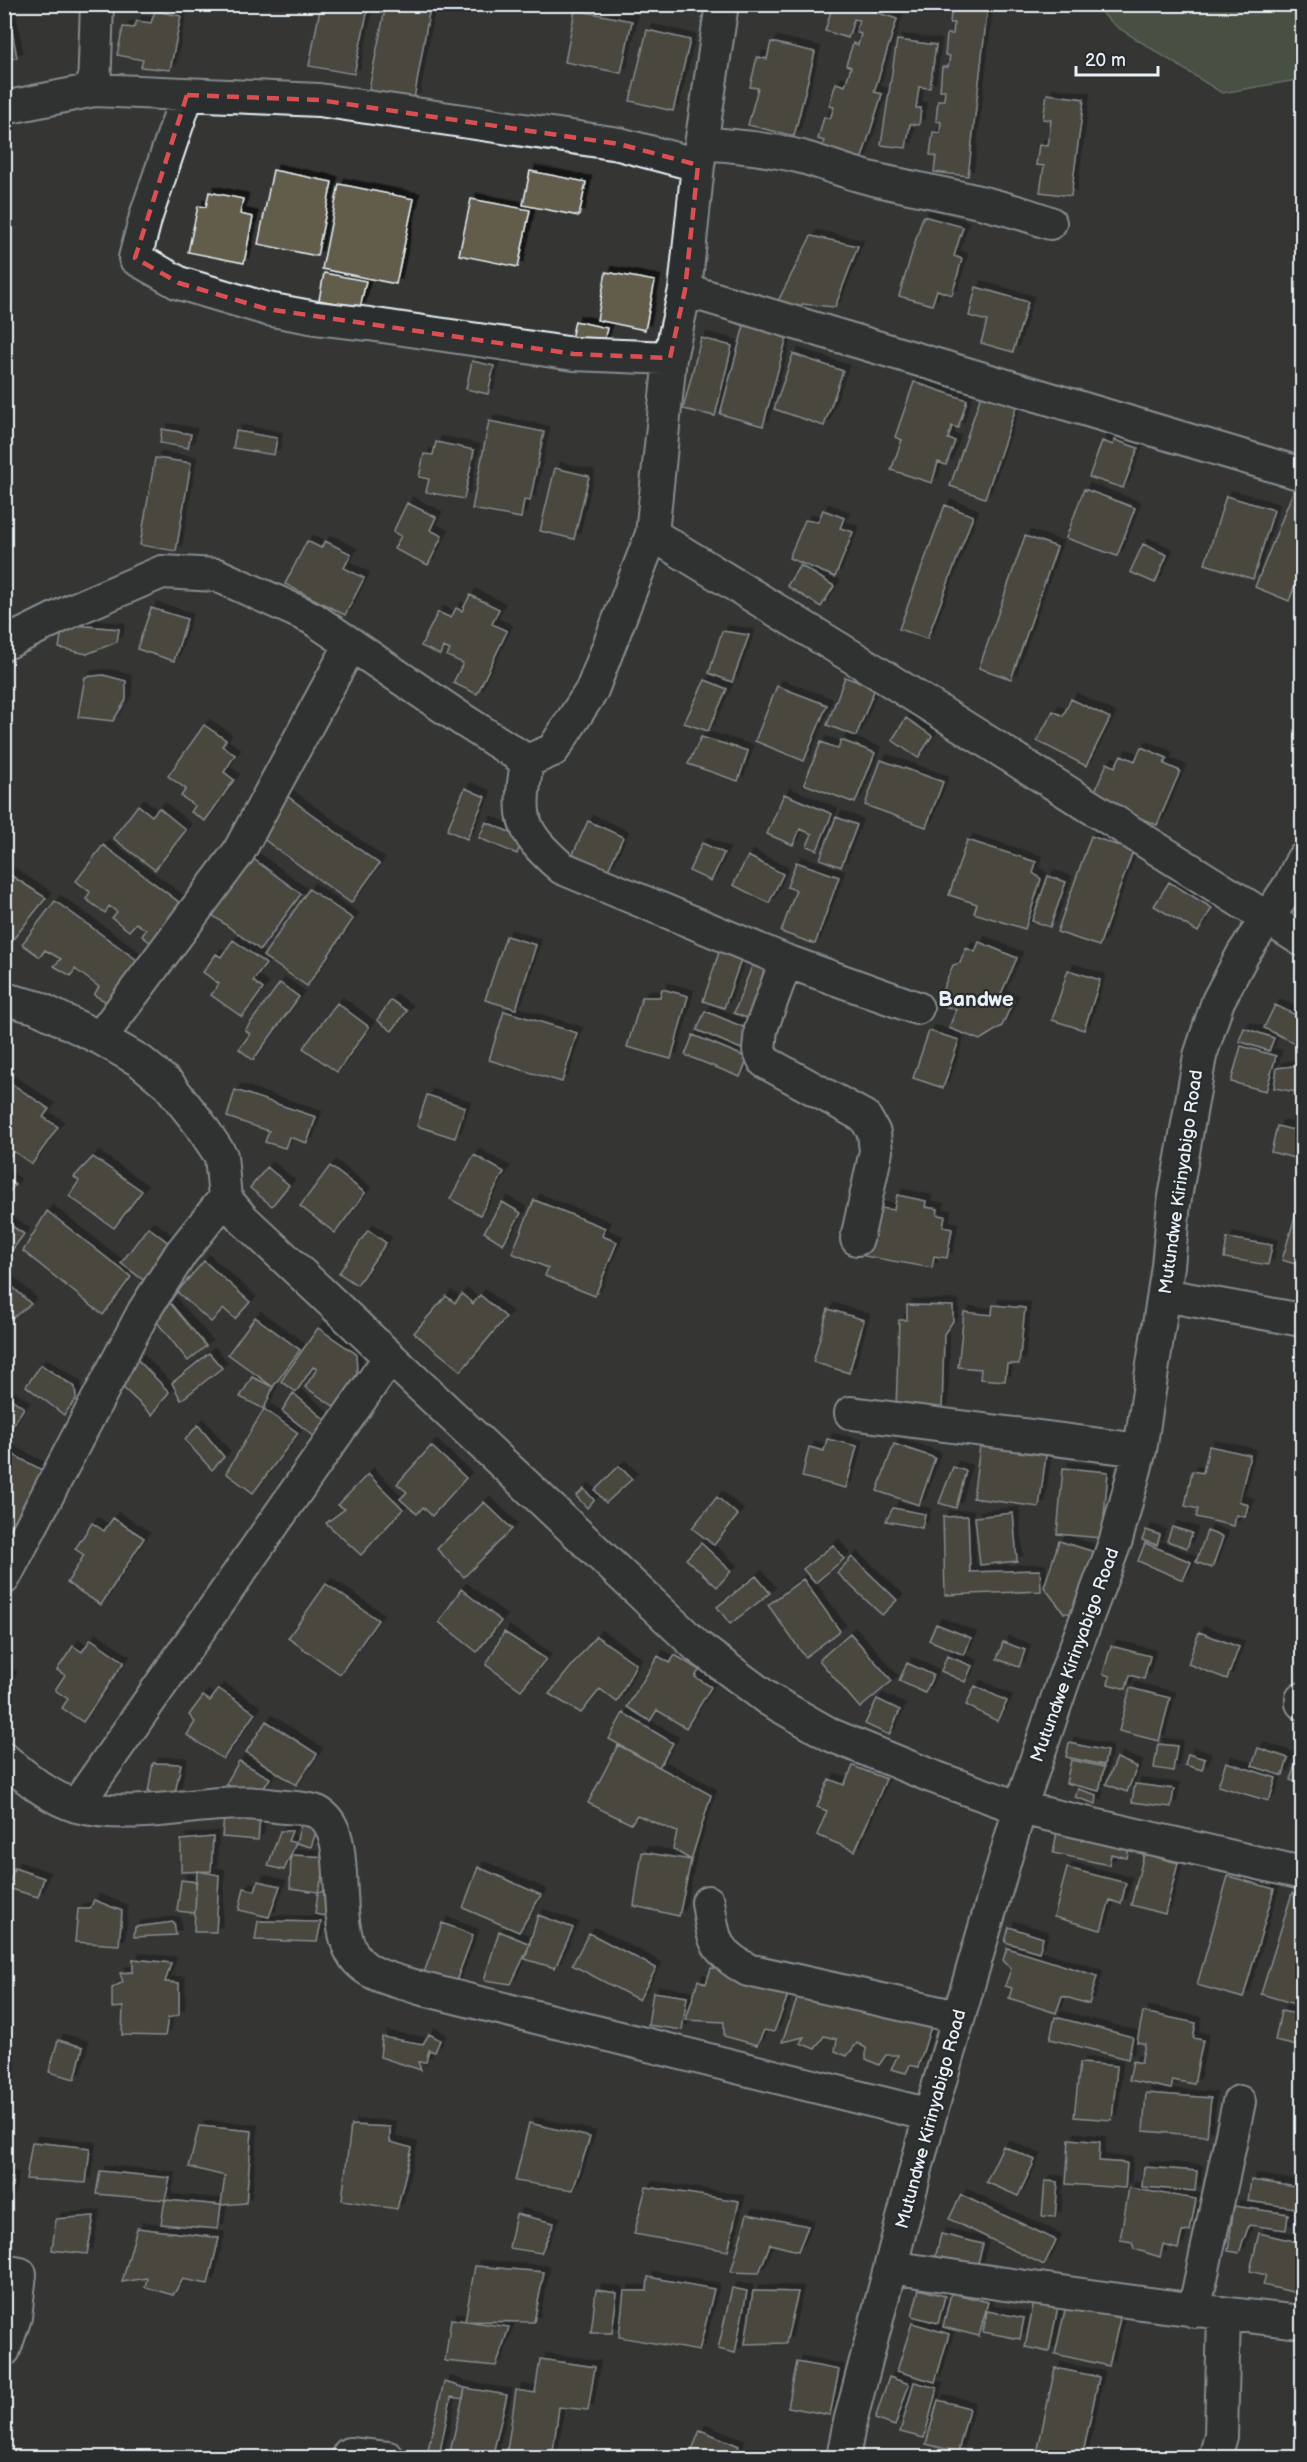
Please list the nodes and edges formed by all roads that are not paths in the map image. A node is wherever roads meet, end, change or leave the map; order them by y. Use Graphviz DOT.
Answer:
graph roads {
  1 [pos="97,4"];
  2 [pos="722,4"];
  3 [pos="94,90"];
  4 [pos="187,95"];
  5 [pos="4,108"];
  6 [pos="700,154"];
  7 [pos="1050,223"];
  8 [pos="685,290"];
  9 [pos="670,358"];
  10 [pos="1302,474"];
  11 [pos="652,534"];
  12 [pos="4,644"];
  13 [pos="351,644"];
  14 [pos="527,761"];
  15 [pos="1302,860"];
  16 [pos="1267,919"];
  17 [pos="1302,940"];
  18 [pos="786,962"];
  19 [pos="4,999"];
  20 [pos="917,1008"];
  21 [pos="100,1038"];
  22 [pos="225,1198"];
  23 [pos="856,1239"];
  24 [pos="1164,1295"];
  25 [pos="1302,1320"];
  26 [pos="390,1357"];
  27 [pos="851,1413"];
  28 [pos="1140,1450"];
  29 [pos="4,1578"];
  30 [pos="4,1759"];
  31 [pos="76,1806"];
  32 [pos="1020,1808"];
  33 [pos="1302,1873"];
  34 [pos="708,1902"];
  35 [pos="958,2017"];
  36 [pos="1239,2102"];
  37 [pos="930,2115"];
  38 [pos="891,2267"];
  39 [pos="4,2271"];
  40 [pos="1209,2312"];
  41 [pos="1302,2322"];
  42 [pos="4,2350"];
  43 [pos="348,2457"];
  44 [pos="388,2457"];
  45 [pos="843,2457"];
  46 [pos="1215,2457"];
  1 -- 3 [label="street"];
  2 -- 6 [label="street"];
  3 -- 4 [label="street"];
  3 -- 5 [label="street"];
  4 -- 6 [label="street"];
  4 -- 9 [label="street"];
  6 -- 7 [label="street"];
  6 -- 8 [label="street"];
  8 -- 9 [label="street"];
  8 -- 10 [label="street"];
  9 -- 11 [label="street"];
  11 -- 14 [label="street"];
  11 -- 16 [label="street"];
  12 -- 13 [label="street"];
  13 -- 14 [label="street"];
  13 -- 21 [label="street"];
  14 -- 18 [label="street"];
  15 -- 16 [label="street, Mutundwe Kirinyabigo Road"];
  16 -- 17 [label="street"];
  16 -- 24 [label="street, Mutundwe Kirinyabigo Road"];
  18 -- 20 [label="street"];
  18 -- 23 [label="street"];
  19 -- 21 [label="street"];
  21 -- 22 [label="street"];
  22 -- 26 [label="street"];
  22 -- 29 [label="street"];
  24 -- 25 [label="street"];
  24 -- 28 [label="street, Mutundwe Kirinyabigo Road"];
  26 -- 31 [label="street"];
  26 -- 32 [label="street"];
  27 -- 28 [label="street"];
  28 -- 32 [label="street, Mutundwe Kirinyabigo Road"];
  30 -- 31 [label="street"];
  31 -- 37 [label="street"];
  32 -- 33 [label="street"];
  32 -- 35 [label="street, Mutundwe Kirinyabigo Road"];
  34 -- 35 [label="street"];
  35 -- 37 [label="street, Mutundwe Kirinyabigo Road"];
  36 -- 40 [label="street"];
  37 -- 38 [label="street, Mutundwe Kirinyabigo Road"];
  38 -- 40 [label="street"];
  38 -- 45 [label="street, Mutundwe Kirinyabigo Road"];
  39 -- 42 [label="street"];
  40 -- 41 [label="street"];
  40 -- 46 [label="street"];
  43 -- 44 [label="street"];
}
